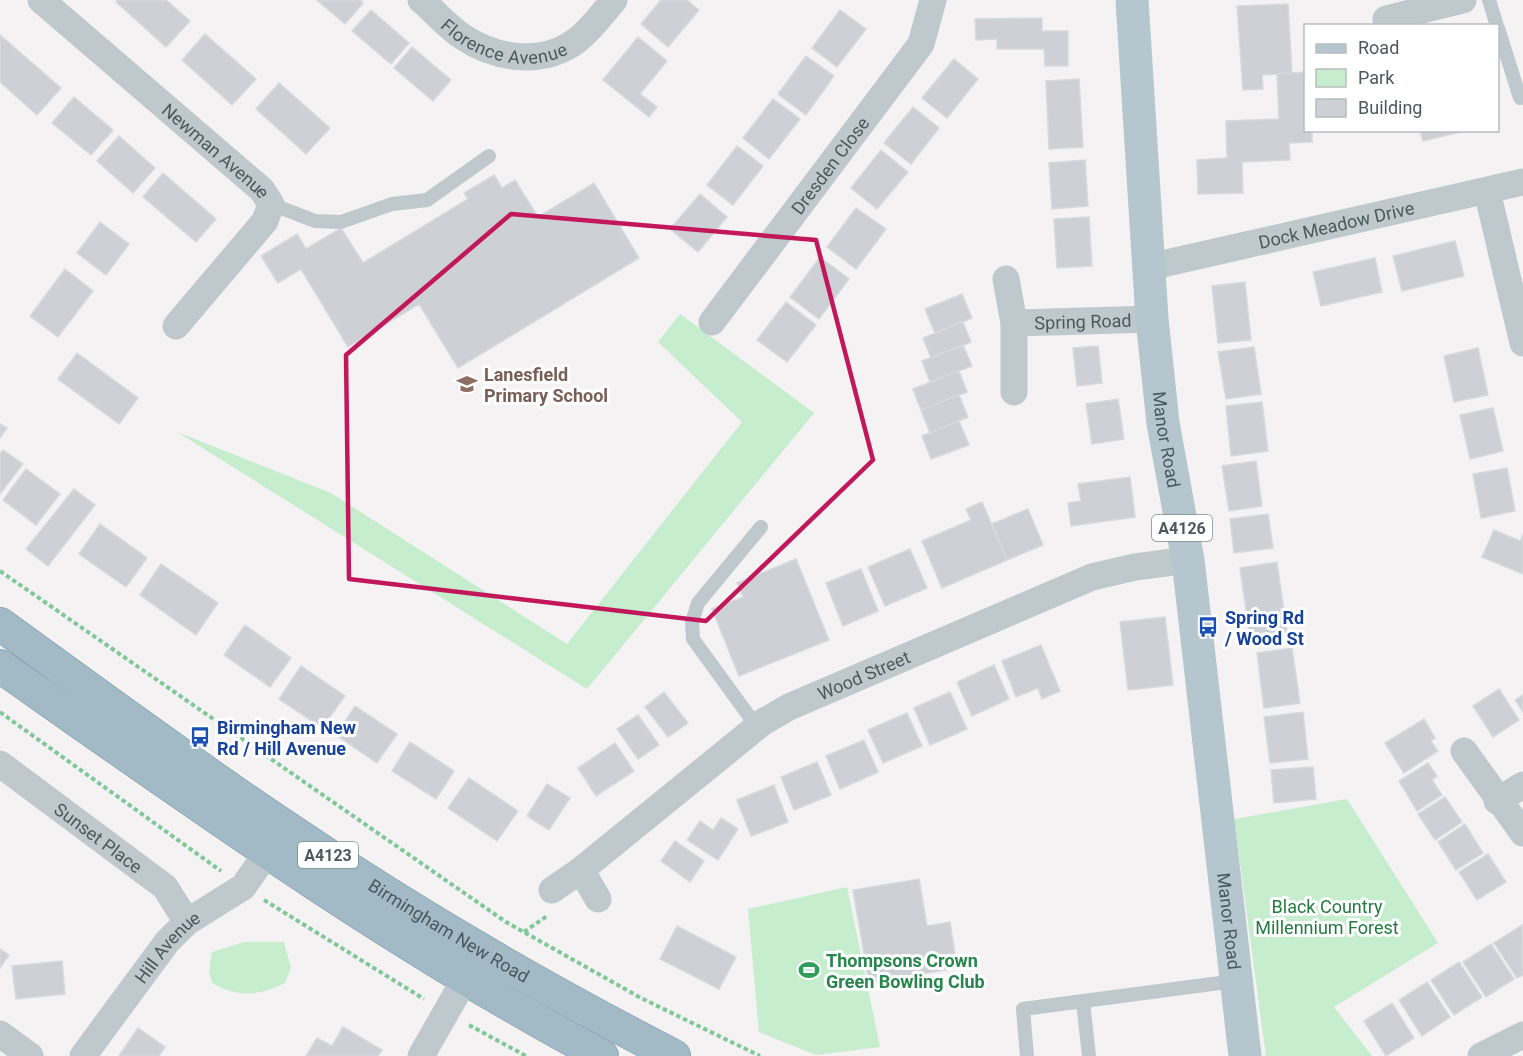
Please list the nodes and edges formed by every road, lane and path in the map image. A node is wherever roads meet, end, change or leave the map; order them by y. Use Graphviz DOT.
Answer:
graph roads {
  1 [pos="41,0"];
  2 [pos="421,0"];
  3 [pos="614,0"];
  4 [pos="933,0"];
  5 [pos="1132,0"];
  6 [pos="1463,0"];
  7 [pos="1489,0"];
  8 [pos="1386,19"];
  9 [pos="1496,24"];
  10 [pos="1499,33"];
  11 [pos="1520,98"];
  12 [pos="489,156"];
  13 [pos="1523,182"];
  14 [pos="1487,191"];
  15 [pos="271,204"];
  16 [pos="1149,267"];
  17 [pos="1006,279"];
  18 [pos="1152,319"];
  19 [pos="712,322"];
  20 [pos="1014,323"];
  21 [pos="176,326"];
  22 [pos="1523,343"];
  23 [pos="1014,392"];
  24 [pos="761,527"];
  25 [pos="1188,560"];
  26 [pos="0,571"];
  27 [pos="0,624"];
  28 [pos="0,666"];
  29 [pos="0,712"];
  30 [pos="757,727"];
  31 [pos="1464,751"];
  32 [pos="0,764"];
  33 [pos="1523,785"];
  34 [pos="1497,801"];
  35 [pos="1523,833"];
  36 [pos="267,853"];
  37 [pos="581,870"];
  38 [pos="243,886"];
  39 [pos="552,890"];
  40 [pos="598,899"];
  41 [pos="187,922"];
  42 [pos="481,951"];
  43 [pos="465,979"];
  44 [pos="1235,981"];
  45 [pos="1083,1002"];
  46 [pos="446,1013"];
  47 [pos="0,1034"];
  48 [pos="1521,1042"];
  49 [pos="1089,1051"];
  50 [pos="30,1056"];
  51 [pos="83,1056"];
  52 [pos="420,1056"];
  53 [pos="526,1056"];
  54 [pos="602,1056"];
  55 [pos="674,1056"];
  56 [pos="760,1056"];
  57 [pos="1028,1056"];
  58 [pos="1101,1056"];
  59 [pos="1245,1056"];
  60 [pos="1481,1056"];
  1 -- 15 [label="street, Newman Avenue"];
  2 -- 3 [label="street, Florence Avenue"];
  4 -- 19 [label="street, Dresden Close"];
  5 -- 16 [label="main road, Manor Road / A4126"];
  6 -- 8 [label="street"];
  7 -- 9 [label="lane"];
  10 -- 11 [label="lane"];
  12 -- 15 [label="lane"];
  13 -- 14 [label="street, Dock Meadow Drive"];
  14 -- 16 [label="street, Dock Meadow Drive"];
  14 -- 22 [label="street"];
  15 -- 21 [label="street, Newman Avenue"];
  16 -- 18 [label="main road, Manor Road / A4126"];
  17 -- 20 [label="street, Spring Road"];
  18 -- 20 [label="street, Spring Road"];
  18 -- 25 [label="main road, Manor Road / A4126"];
  20 -- 23 [label="street, Spring Road"];
  24 -- 30 [label="lane"];
  25 -- 30 [label="street, Wood Street"];
  25 -- 44 [label="main road, Manor Road / A4126"];
  26 -- 56 [label="path"];
  27 -- 42 [label="highway, Birmingham New Road / A4123"];
  28 -- 36 [label="highway, Birmingham New Road / A4123"];
  29 -- 38 [label="path"];
  30 -- 37 [label="street, Wood Street"];
  31 -- 34 [label="street"];
  32 -- 41 [label="street, Sunset Place"];
  33 -- 34 [label="street"];
  34 -- 35 [label="street"];
  36 -- 38 [label="street, Hill Avenue"];
  36 -- 43 [label="highway, Birmingham New Road / A4123"];
  37 -- 39 [label="street, Wood Street"];
  37 -- 40 [label="street"];
  38 -- 41 [label="street, Hill Avenue"];
  38 -- 46 [label="path"];
  41 -- 51 [label="street, Hill Avenue"];
  42 -- 43 [label="highway"];
  42 -- 55 [label="highway, Birmingham New Road / A4123"];
  43 -- 46 [label="street"];
  43 -- 54 [label="highway, Birmingham New Road / A4123"];
  44 -- 45 [label="lane"];
  44 -- 59 [label="main road, Manor Road / A4126"];
  45 -- 49 [label="lane"];
  45 -- 57 [label="lane"];
  46 -- 52 [label="street"];
  46 -- 53 [label="path"];
  47 -- 50 [label="street"];
  48 -- 60 [label="street"];
  49 -- 58 [label="lane"];
}
